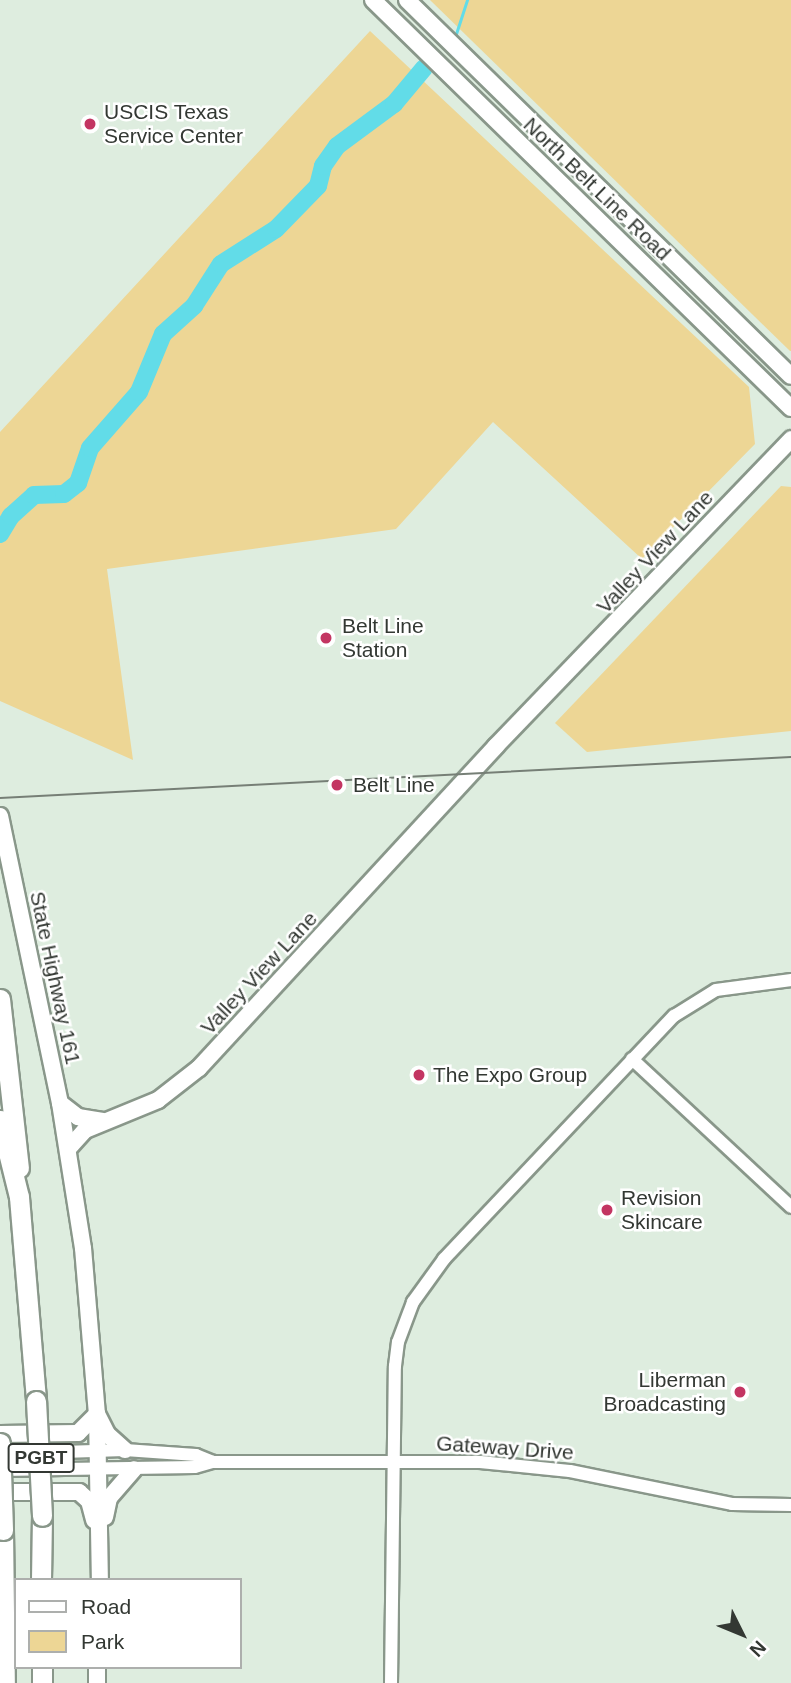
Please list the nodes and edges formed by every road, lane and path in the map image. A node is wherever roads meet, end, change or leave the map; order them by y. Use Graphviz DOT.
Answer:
graph roads {
  1 [pos="373,0"];
  2 [pos="407,0"];
  3 [pos="791,376"];
  4 [pos="791,408"];
  5 [pos="791,439"];
  6 [pos="0,816"];
  7 [pos="791,980"];
  8 [pos="0,999"];
  9 [pos="632,1059"];
  10 [pos="60,1103"];
  11 [pos="0,1120"];
  12 [pos="103,1121"];
  13 [pos="68,1149"];
  14 [pos="19,1197"];
  15 [pos="791,1207"];
  16 [pos="97,1414"];
  17 [pos="0,1434"];
  18 [pos="0,1443"];
  19 [pos="98,1450"];
  20 [pos="125,1450"];
  21 [pos="0,1454"];
  22 [pos="395,1461"];
  23 [pos="213,1462"];
  24 [pos="134,1469"];
  25 [pos="0,1470"];
  26 [pos="99,1470"];
  27 [pos="0,1492"];
  28 [pos="791,1505"];
  29 [pos="100,1539"];
  30 [pos="41,1578"];
  31 [pos="100,1578"];
  32 [pos="5,1683"];
  33 [pos="391,1683"];
  1 -- 4 [label="main road, North Belt Line Road"];
  2 -- 3 [label="main road, North Belt Line Road"];
  5 -- 12 [label="main road, Valley View Lane"];
  6 -- 10 [label="main road, State Highway 161"];
  7 -- 9 [label="street"];
  8 -- 14 [label="highway"];
  9 -- 15 [label="street"];
  9 -- 22 [label="street"];
  10 -- 12 [label="main road"];
  10 -- 13 [label="main road, State Highway 161"];
  11 -- 14 [label="highway, PGBT"];
  12 -- 13 [label="main road, Valley View Lane"];
  13 -- 16 [label="main road"];
  14 -- 30 [label="highway, PGBT, bridge"];
  16 -- 17 [label="main road"];
  16 -- 19 [label="main road"];
  16 -- 20 [label="main road"];
  18 -- 32 [label="highway, PGBT, bridge"];
  19 -- 20 [label="street, Gateway Drive"];
  19 -- 21 [label="street, Gateway Drive"];
  19 -- 26 [label="main road"];
  20 -- 23 [label="street, Gateway Drive"];
  22 -- 23 [label="street, Gateway Drive"];
  22 -- 28 [label="street, Gateway Drive"];
  22 -- 33 [label="street"];
  23 -- 24 [label="street, Gateway Drive"];
  24 -- 26 [label="street, Gateway Drive"];
  24 -- 29 [label="main road"];
  25 -- 26 [label="street, Gateway Drive"];
  26 -- 29 [label="main road"];
  27 -- 29 [label="main road"];
  29 -- 31 [label="main road"];
}
